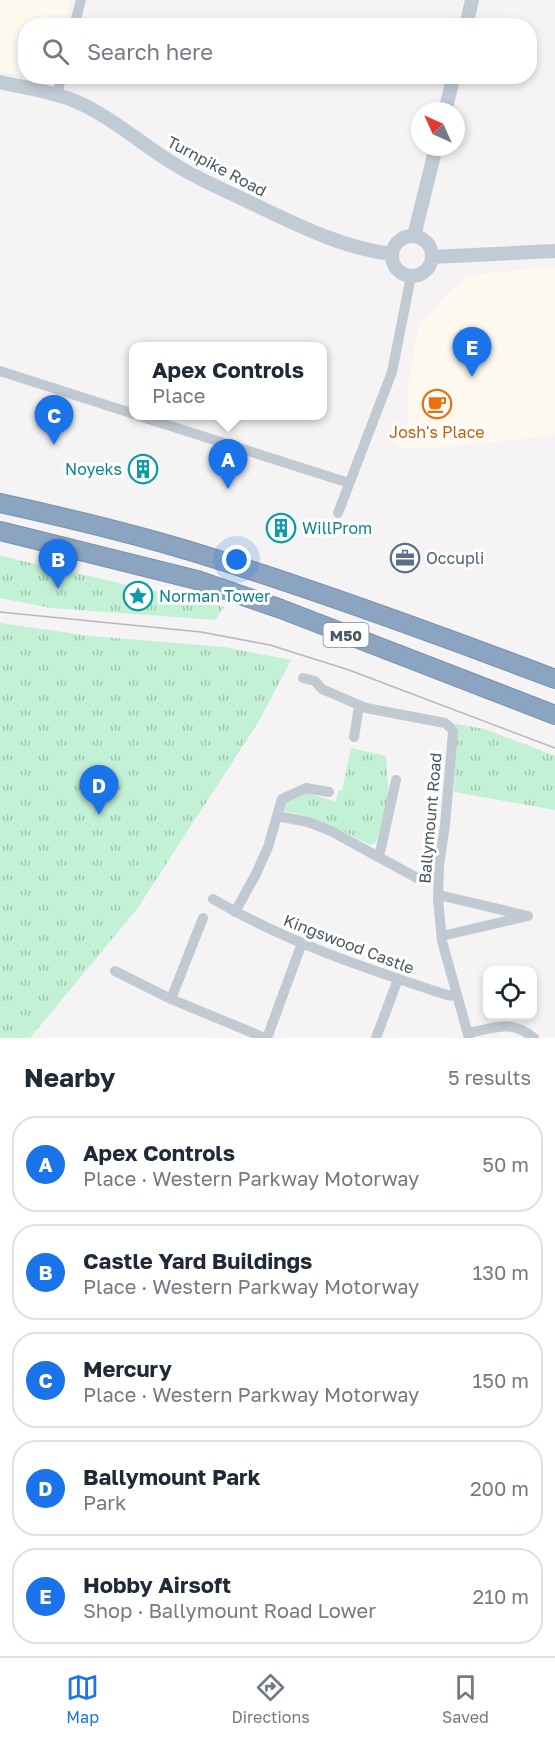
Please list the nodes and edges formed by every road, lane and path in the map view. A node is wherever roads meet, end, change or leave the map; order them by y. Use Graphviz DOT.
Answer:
graph roads {
  1 [pos="81,0"];
  2 [pos="472,0"];
  3 [pos="76,18"];
  4 [pos="468,18"];
  5 [pos="0,82"];
  6 [pos="60,84"];
  7 [pos="452,84"];
  8 [pos="57,94"];
  9 [pos="447,102"];
  10 [pos="434,156"];
  11 [pos="414,236"];
  12 [pos="555,251"];
  13 [pos="392,254"];
  14 [pos="432,258"];
  15 [pos="411,276"];
  16 [pos="0,371"];
  17 [pos="129,412"];
  18 [pos="152,420"];
  19 [pos="349,483"];
  20 [pos="0,502"];
  21 [pos="338,513"];
  22 [pos="0,531"];
  23 [pos="303,678"];
  24 [pos="555,679"];
  25 [pos="359,706"];
  26 [pos="554,715"];
  27 [pos="354,737"];
  28 [pos="396,780"];
  29 [pos="329,792"];
  30 [pos="277,816"];
  31 [pos="379,857"];
  32 [pos="417,878"];
  33 [pos="439,895"];
  34 [pos="213,899"];
  35 [pos="235,912"];
  36 [pos="204,918"];
  37 [pos="442,936"];
  38 [pos="302,943"];
  39 [pos="115,971"];
  40 [pos="398,979"];
  41 [pos="456,996"];
  42 [pos="171,999"];
  43 [pos="505,1020"];
  44 [pos="468,1036"];
  45 [pos="266,1038"];
  46 [pos="376,1038"];
  47 [pos="534,1038"];
  1 -- 3 [label="street"];
  2 -- 4 [label="street"];
  5 -- 8 [label="street, Turnpike Road"];
  6 -- 8 [label="street"];
  7 -- 9 [label="street"];
  8 -- 13 [label="street, Turnpike Road"];
  10 -- 11 [label="street"];
  11 -- 13 [label="street"];
  11 -- 14 [label="street"];
  12 -- 14 [label="street"];
  13 -- 15 [label="street"];
  14 -- 15 [label="street"];
  15 -- 19 [label="street"];
  16 -- 17 [label="street"];
  18 -- 19 [label="street"];
  19 -- 21 [label="street"];
  20 -- 24 [label="highway, M50"];
  22 -- 26 [label="highway, M50"];
  23 -- 25 [label="street, Ballymount Road"];
  25 -- 27 [label="street"];
  25 -- 33 [label="street, Ballymount Road"];
  28 -- 31 [label="street"];
  29 -- 30 [label="street"];
  30 -- 31 [label="street"];
  30 -- 35 [label="street"];
  31 -- 32 [label="street"];
  33 -- 37 [label="street, Ballymount Road"];
  33 -- 37 [label="street"];
  34 -- 35 [label="street, Kingswood Castle"];
  35 -- 38 [label="street, Kingswood Castle"];
  36 -- 42 [label="street"];
  37 -- 41 [label="street, Ballymount Road"];
  38 -- 40 [label="street, Kingswood Castle"];
  38 -- 45 [label="street"];
  39 -- 42 [label="street"];
  40 -- 41 [label="street, Kingswood Castle"];
  40 -- 46 [label="street"];
  41 -- 44 [label="street, Ballymount Road"];
  42 -- 45 [label="street"];
  43 -- 44 [label="street"];
  43 -- 47 [label="street"];
}
